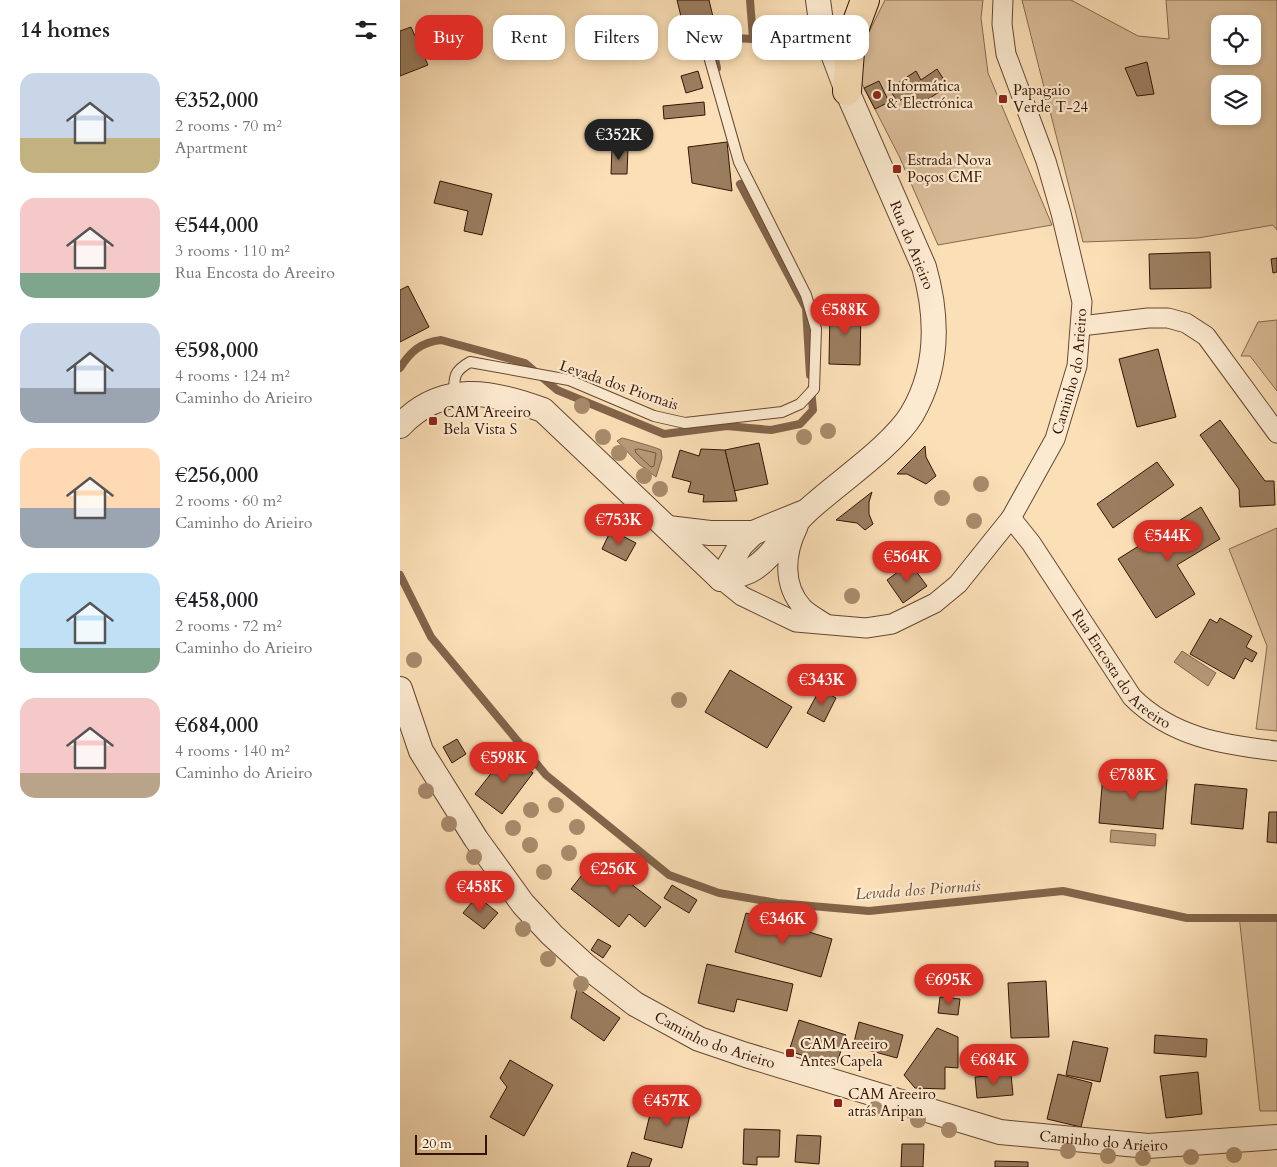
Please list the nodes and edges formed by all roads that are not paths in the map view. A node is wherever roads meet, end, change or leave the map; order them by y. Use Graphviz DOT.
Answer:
graph roads {
  1 [pos="818,0"];
  2 [pos="865,0"];
  3 [pos="1003,0"];
  4 [pos="710,60"];
  5 [pos="847,91"];
  6 [pos="1081,326"];
  7 [pos="454,394"];
  8 [pos="400,426"];
  9 [pos="1277,433"];
  10 [pos="805,512"];
  11 [pos="1011,518"];
  12 [pos="668,528"];
  13 [pos="753,533"];
  14 [pos="721,579"];
  15 [pos="829,626"];
  16 [pos="400,689"];
  17 [pos="1277,751"];
  18 [pos="1277,1137"];
  1 -- 5 [label="street, Rua do Arieiro"];
  2 -- 5 [label="highway"];
  3 -- 6 [label="street, Caminho do Arieiro"];
  4 -- 7 [label="lane, Levada dos Piornais"];
  5 -- 10 [label="street, Rua do Arieiro"];
  6 -- 9 [label="street"];
  6 -- 11 [label="street, Caminho do Arieiro"];
  7 -- 8 [label="street, Caminho do Arieiro"];
  7 -- 12 [label="street, Caminho do Arieiro"];
  10 -- 13 [label="street, Rua do Arieiro"];
  10 -- 14 [label="street, Rua do Arieiro"];
  10 -- 15 [label="street"];
  11 -- 15 [label="street, Caminho do Arieiro"];
  11 -- 17 [label="street, Rua Encosta do Areeiro"];
  12 -- 13 [label="street, Rua do Arieiro"];
  12 -- 14 [label="street, Caminho do Arieiro"];
  13 -- 14 [label="street, Rua do Arieiro"];
  14 -- 15 [label="street, Caminho do Arieiro"];
  16 -- 18 [label="street, Caminho do Arieiro"];
}
